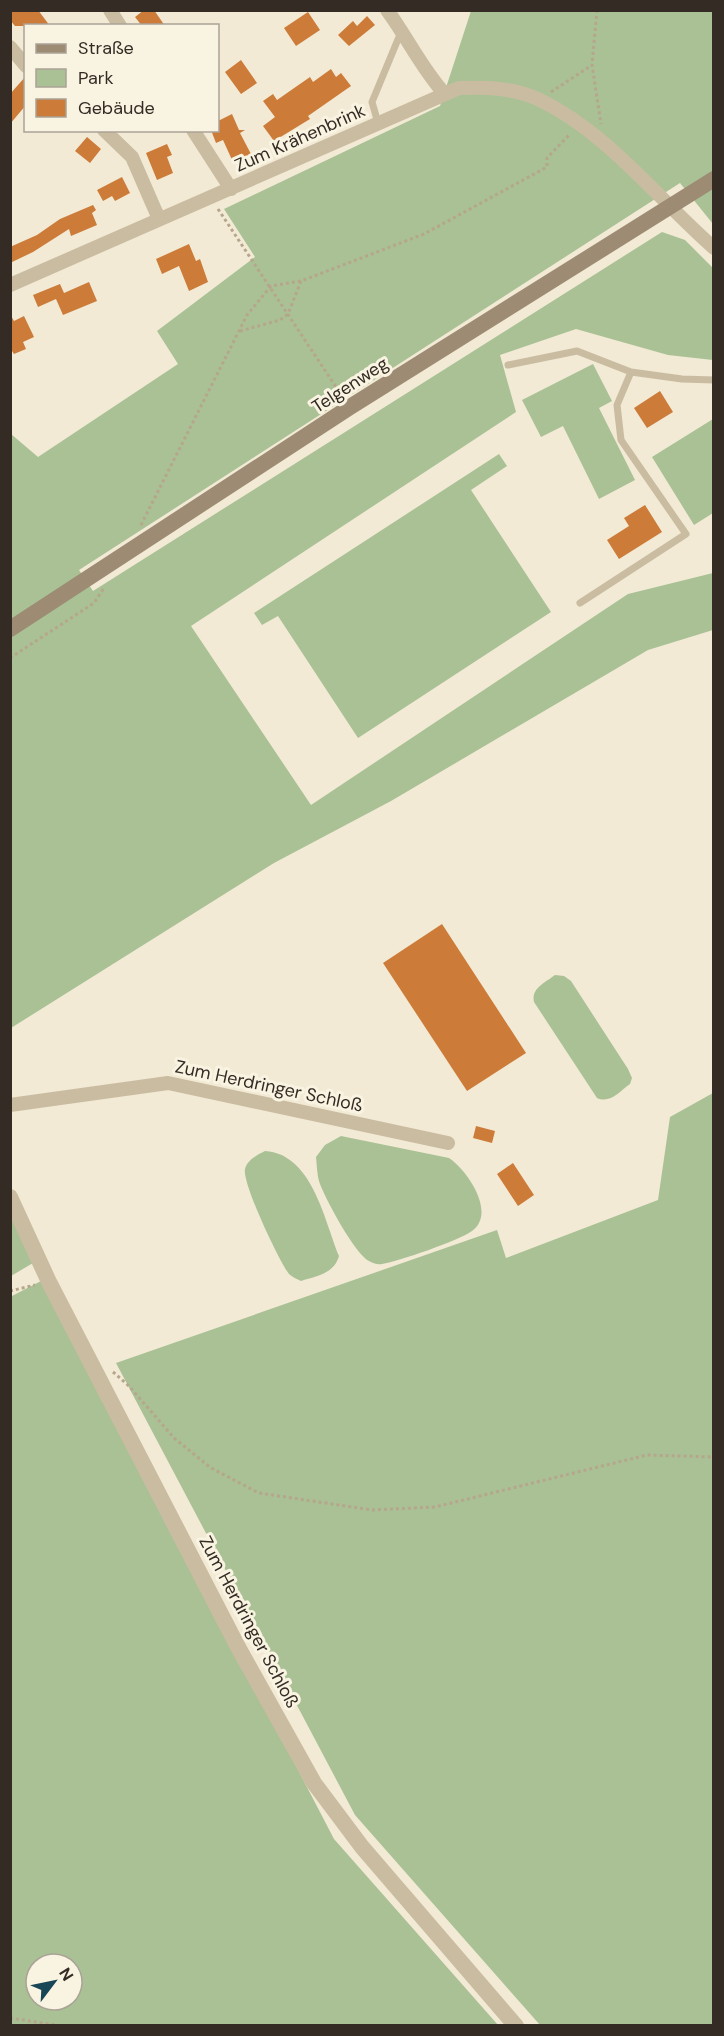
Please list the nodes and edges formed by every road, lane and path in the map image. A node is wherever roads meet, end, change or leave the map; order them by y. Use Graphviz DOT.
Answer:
graph roads {
  1 [pos="110,10"];
  2 [pos="387,10"];
  3 [pos="597,10"];
  4 [pos="119,24"];
  5 [pos="402,29"];
  6 [pos="10,47"];
  7 [pos="24,64"];
  8 [pos="592,64"];
  9 [pos="444,93"];
  10 [pos="539,100"];
  11 [pos="378,123"];
  12 [pos="578,124"];
  13 [pos="106,132"];
  14 [pos="194,132"];
  15 [pos="603,144"];
  16 [pos="714,179"];
  17 [pos="231,189"];
  18 [pos="210,197"];
  19 [pos="669,206"];
  20 [pos="159,219"];
  21 [pos="714,248"];
  22 [pos="301,281"];
  23 [pos="10,285"];
  24 [pos="272,286"];
  25 [pos="288,314"];
  26 [pos="239,331"];
  27 [pos="508,365"];
  28 [pos="630,372"];
  29 [pos="714,380"];
  30 [pos="350,407"];
  31 [pos="131,550"];
  32 [pos="107,585"];
  33 [pos="580,603"];
  34 [pos="10,629"];
  35 [pos="10,658"];
  36 [pos="10,1105"];
  37 [pos="448,1143"];
  38 [pos="10,1197"];
  39 [pos="49,1282"];
  40 [pos="10,1291"];
  41 [pos="111,1371"];
  42 [pos="714,1458"];
  43 [pos="10,2018"];
  44 [pos="62,2025"];
  45 [pos="516,2025"];
  1 -- 4 [label="street"];
  2 -- 5 [label="street"];
  3 -- 8 [label="path"];
  5 -- 9 [label="street"];
  5 -- 11 [label="lane"];
  6 -- 7 [label="street"];
  8 -- 10 [label="path"];
  8 -- 15 [label="path"];
  9 -- 10 [label="street, Zum Krähenbrink"];
  9 -- 11 [label="street, Zum Krähenbrink"];
  10 -- 12 [label="street, Zum Krähenbrink"];
  11 -- 17 [label="street, Zum Krähenbrink"];
  12 -- 15 [label="street, Zum Krähenbrink"];
  12 -- 22 [label="path"];
  13 -- 20 [label="street"];
  14 -- 17 [label="street"];
  15 -- 19 [label="street, Zum Krähenbrink"];
  16 -- 19 [label="main road, Telgenweg"];
  17 -- 18 [label="street, Zum Krähenbrink"];
  18 -- 20 [label="street, Zum Krähenbrink"];
  18 -- 24 [label="path"];
  19 -- 21 [label="street, Zum Krähenbrink"];
  19 -- 30 [label="main road, Telgenweg"];
  20 -- 23 [label="street, Zum Krähenbrink"];
  22 -- 24 [label="path"];
  22 -- 25 [label="path"];
  24 -- 25 [label="path"];
  24 -- 26 [label="path"];
  25 -- 26 [label="path"];
  25 -- 30 [label="path"];
  26 -- 31 [label="path"];
  27 -- 28 [label="lane"];
  28 -- 29 [label="lane"];
  28 -- 33 [label="lane"];
  30 -- 31 [label="main road, Telgenweg"];
  31 -- 34 [label="main road, Telgenweg"];
  32 -- 35 [label="path"];
  36 -- 37 [label="street, Zum Herdringer Schloß"];
  38 -- 39 [label="street, Zum Herdringer Schloß"];
  39 -- 40 [label="path"];
  39 -- 45 [label="street, Zum Herdringer Schloß"];
  41 -- 42 [label="path"];
  43 -- 44 [label="path"];
}
